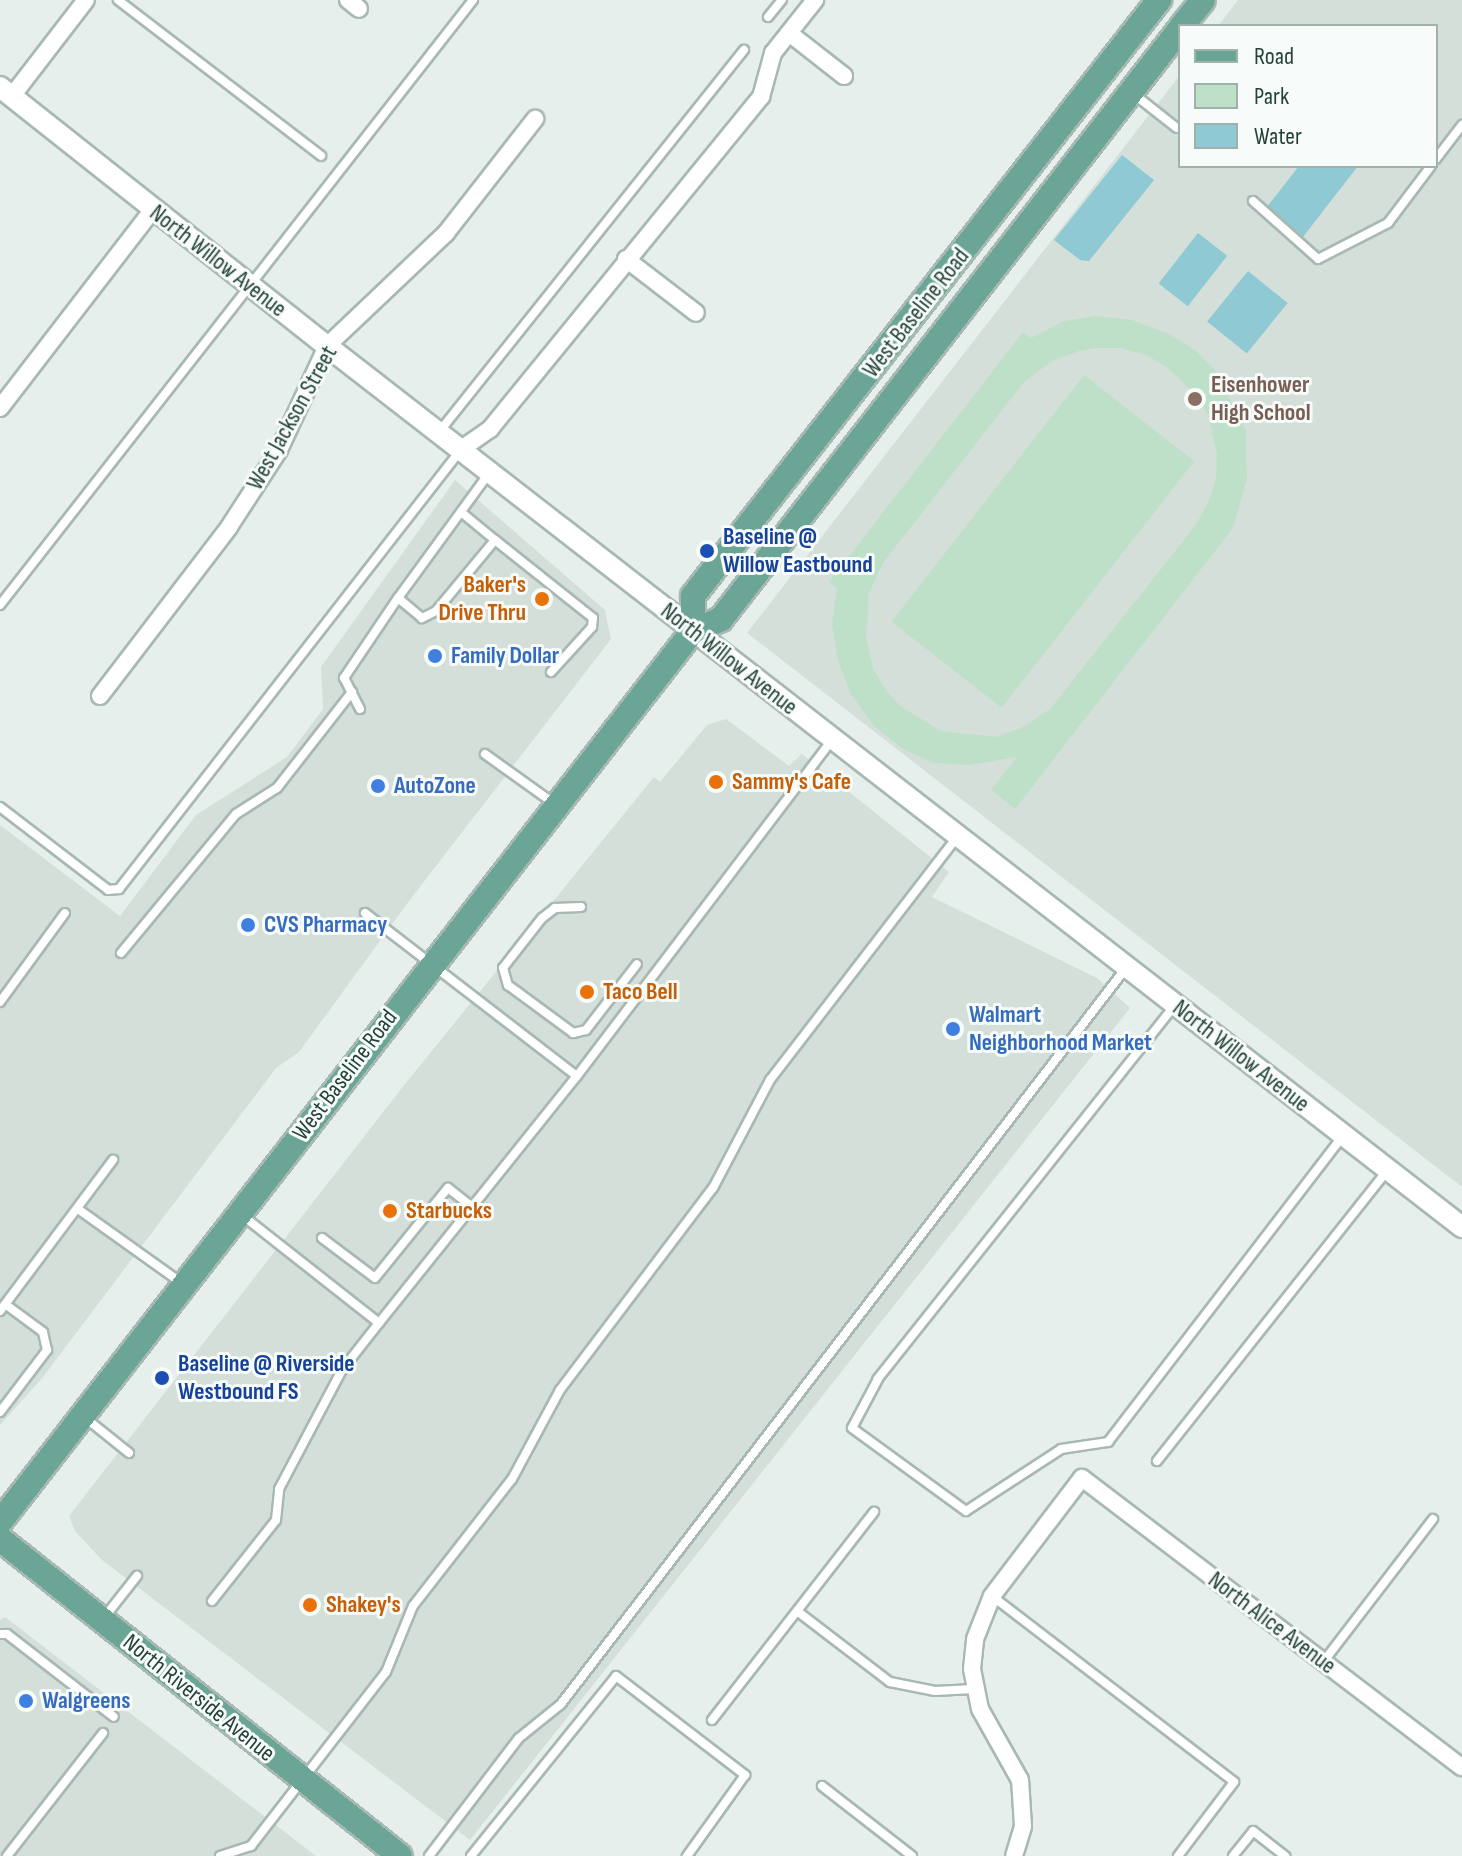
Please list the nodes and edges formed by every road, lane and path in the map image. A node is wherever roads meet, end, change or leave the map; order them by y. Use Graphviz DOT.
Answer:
graph roads {
  1 [pos="86,0"];
  2 [pos="118,0"];
  3 [pos="473,0"];
  4 [pos="782,0"];
  5 [pos="815,0"];
  6 [pos="1159,0"];
  7 [pos="1203,0"];
  8 [pos="768,17"];
  9 [pos="1184,24"];
  10 [pos="1178,32"];
  11 [pos="789,33"];
  12 [pos="744,50"];
  13 [pos="844,76"];
  14 [pos="6,91"];
  15 [pos="1131,92"];
  16 [pos="535,119"];
  17 [pos="1462,125"];
  18 [pos="1177,128"];
  19 [pos="321,156"];
  20 [pos="1438,156"];
  21 [pos="1429,168"];
  22 [pos="1253,201"];
  23 [pos="153,209"];
  24 [pos="626,259"];
  25 [pos="250,286"];
  26 [pos="696,313"];
  27 [pos="327,346"];
  28 [pos="0,378"];
  29 [pos="15,389"];
  30 [pos="0,408"];
  31 [pos="438,433"];
  32 [pos="460,450"];
  33 [pos="489,473"];
  34 [pos="461,512"];
  35 [pos="495,540"];
  36 [pos="398,598"];
  37 [pos="0,605"];
  38 [pos="693,631"];
  39 [pos="551,672"];
  40 [pos="352,692"];
  41 [pos="100,696"];
  42 [pos="360,709"];
  43 [pos="832,739"];
  44 [pos="485,754"];
  45 [pos="556,805"];
  46 [pos="0,807"];
  47 [pos="958,836"];
  48 [pos="581,907"];
  49 [pos="65,913"];
  50 [pos="365,913"];
  51 [pos="121,953"];
  52 [pos="431,963"];
  53 [pos="637,964"];
  54 [pos="1127,967"];
  55 [pos="0,1002"];
  56 [pos="1175,1005"];
  57 [pos="577,1076"];
  58 [pos="1344,1135"];
  59 [pos="113,1160"];
  60 [pos="1388,1170"];
  61 [pos="471,1206"];
  62 [pos="78,1209"];
  63 [pos="240,1213"];
  64 [pos="1462,1227"];
  65 [pos="322,1238"];
  66 [pos="184,1284"];
  67 [pos="2,1308"];
  68 [pos="379,1323"];
  69 [pos="0,1412"];
  70 [pos="83,1416"];
  71 [pos="129,1453"];
  72 [pos="1157,1461"];
  73 [pos="874,1512"];
  74 [pos="1433,1519"];
  75 [pos="0,1522"];
  76 [pos="0,1539"];
  77 [pos="137,1576"];
  78 [pos="992,1596"];
  79 [pos="212,1601"];
  80 [pos="797,1611"];
  81 [pos="102,1621"];
  82 [pos="0,1634"];
  83 [pos="1323,1662"];
  84 [pos="974,1689"];
  85 [pos="114,1717"];
  86 [pos="712,1720"];
  87 [pos="103,1733"];
  88 [pos="1462,1767"];
  89 [pos="302,1781"];
  90 [pos="822,1786"];
  91 [pos="7,1856"];
  92 [pos="220,1856"];
  93 [pos="400,1856"];
  94 [pos="429,1856"];
  95 [pos="471,1856"];
  96 [pos="687,1856"];
  97 [pos="912,1856"];
  98 [pos="1014,1856"];
  99 [pos="1178,1856"];
  100 [pos="1233,1856"];
  101 [pos="1285,1856"];
  1 -- 14 [label="street"];
  2 -- 19 [label="lane"];
  3 -- 25 [label="lane"];
  4 -- 8 [label="lane"];
  5 -- 11 [label="street"];
  6 -- 38 [label="main road, West Baseline Road"];
  7 -- 9 [label="main road, West Baseline Road"];
  10 -- 15 [label="main road, West Baseline Road"];
  11 -- 13 [label="street"];
  11 -- 24 [label="street"];
  12 -- 31 [label="lane"];
  14 -- 23 [label="street, North Willow Avenue"];
  15 -- 18 [label="lane"];
  15 -- 38 [label="main road, West Baseline Road"];
  16 -- 27 [label="street, West Jackson Street"];
  17 -- 20 [label="lane"];
  21 -- 22 [label="lane"];
  23 -- 25 [label="street, North Willow Avenue"];
  23 -- 29 [label="street"];
  24 -- 26 [label="street"];
  24 -- 32 [label="street"];
  25 -- 27 [label="street, North Willow Avenue"];
  25 -- 37 [label="lane"];
  27 -- 31 [label="street, North Willow Avenue"];
  27 -- 41 [label="street, West Jackson Street"];
  28 -- 29 [label="street"];
  29 -- 30 [label="street"];
  31 -- 32 [label="street, North Willow Avenue"];
  32 -- 33 [label="street, North Willow Avenue"];
  32 -- 46 [label="lane"];
  33 -- 34 [label="lane"];
  33 -- 38 [label="street, North Willow Avenue"];
  34 -- 35 [label="lane"];
  34 -- 36 [label="lane"];
  35 -- 36 [label="lane"];
  35 -- 39 [label="lane"];
  36 -- 40 [label="lane"];
  38 -- 43 [label="street, North Willow Avenue"];
  38 -- 45 [label="main road, West Baseline Road"];
  40 -- 42 [label="lane"];
  40 -- 51 [label="lane"];
  43 -- 47 [label="street, North Willow Avenue"];
  43 -- 57 [label="lane"];
  44 -- 45 [label="lane"];
  45 -- 52 [label="main road, West Baseline Road"];
  47 -- 54 [label="street, North Willow Avenue"];
  47 -- 89 [label="lane"];
  48 -- 53 [label="lane"];
  49 -- 55 [label="lane"];
  50 -- 52 [label="lane"];
  52 -- 57 [label="lane"];
  52 -- 63 [label="main road, West Baseline Road"];
  54 -- 56 [label="street, North Willow Avenue"];
  54 -- 94 [label="lane"];
  56 -- 58 [label="street, North Willow Avenue"];
  56 -- 58 [label="lane"];
  57 -- 61 [label="lane"];
  58 -- 60 [label="street, North Willow Avenue"];
  59 -- 62 [label="lane"];
  60 -- 64 [label="street, North Willow Avenue"];
  60 -- 72 [label="lane"];
  61 -- 65 [label="lane"];
  61 -- 68 [label="lane"];
  62 -- 66 [label="lane"];
  62 -- 67 [label="lane"];
  63 -- 66 [label="main road, West Baseline Road"];
  63 -- 68 [label="lane"];
  66 -- 70 [label="main road, West Baseline Road"];
  67 -- 69 [label="lane"];
  68 -- 79 [label="lane"];
  70 -- 71 [label="lane"];
  70 -- 75 [label="main road, West Baseline Road"];
  73 -- 80 [label="lane"];
  74 -- 83 [label="lane"];
  76 -- 81 [label="main road, North Riverside Avenue"];
  77 -- 81 [label="lane"];
  78 -- 83 [label="street, North Alice Avenue"];
  78 -- 84 [label="street"];
  78 -- 99 [label="lane"];
  80 -- 84 [label="lane"];
  80 -- 86 [label="lane"];
  81 -- 89 [label="main road, North Riverside Avenue"];
  82 -- 85 [label="lane"];
  83 -- 88 [label="street, North Alice Avenue"];
  84 -- 98 [label="street"];
  87 -- 91 [label="lane"];
  89 -- 92 [label="lane"];
  89 -- 93 [label="main road, North Riverside Avenue"];
  90 -- 97 [label="lane"];
  95 -- 96 [label="lane"];
  100 -- 101 [label="lane"];
}
